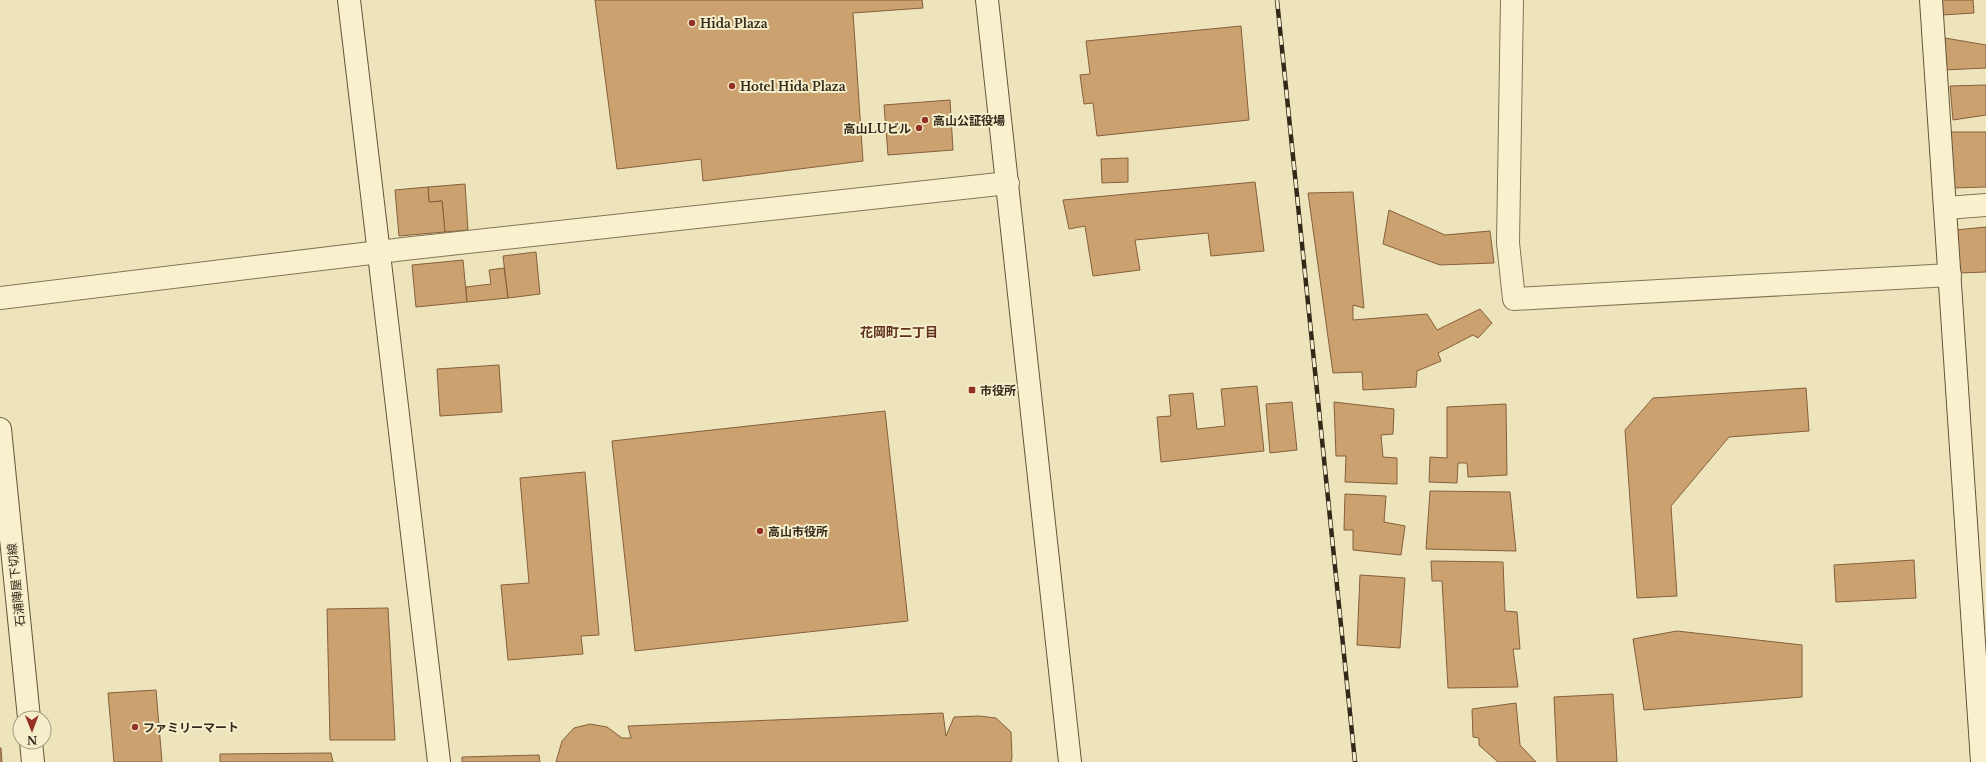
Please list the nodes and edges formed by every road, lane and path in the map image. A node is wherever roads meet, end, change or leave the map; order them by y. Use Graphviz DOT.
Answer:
graph roads {
  1 [pos="349,0"];
  2 [pos="987,0"];
  3 [pos="1512,0"];
  4 [pos="1930,0"];
  5 [pos="1008,183"];
  6 [pos="1986,205"];
  7 [pos="1946,208"];
  8 [pos="380,252"];
  9 [pos="1950,275"];
  10 [pos="0,298"];
  11 [pos="0,429"];
  12 [pos="28,710"];
  13 [pos="32,750"];
  14 [pos="33,762"];
  15 [pos="439,762"];
  16 [pos="1070,762"];
  17 [pos="1982,762"];
  1 -- 8 [label="street"];
  2 -- 5 [label="street"];
  3 -- 9 [label="street"];
  4 -- 7 [label="street"];
  5 -- 8 [label="street"];
  5 -- 16 [label="street"];
  6 -- 7 [label="street"];
  7 -- 9 [label="street"];
  8 -- 10 [label="street"];
  8 -- 15 [label="street"];
  9 -- 17 [label="street"];
  11 -- 12 [label="street, 石浦陣屋下切線"];
  13 -- 14 [label="street"];
}
